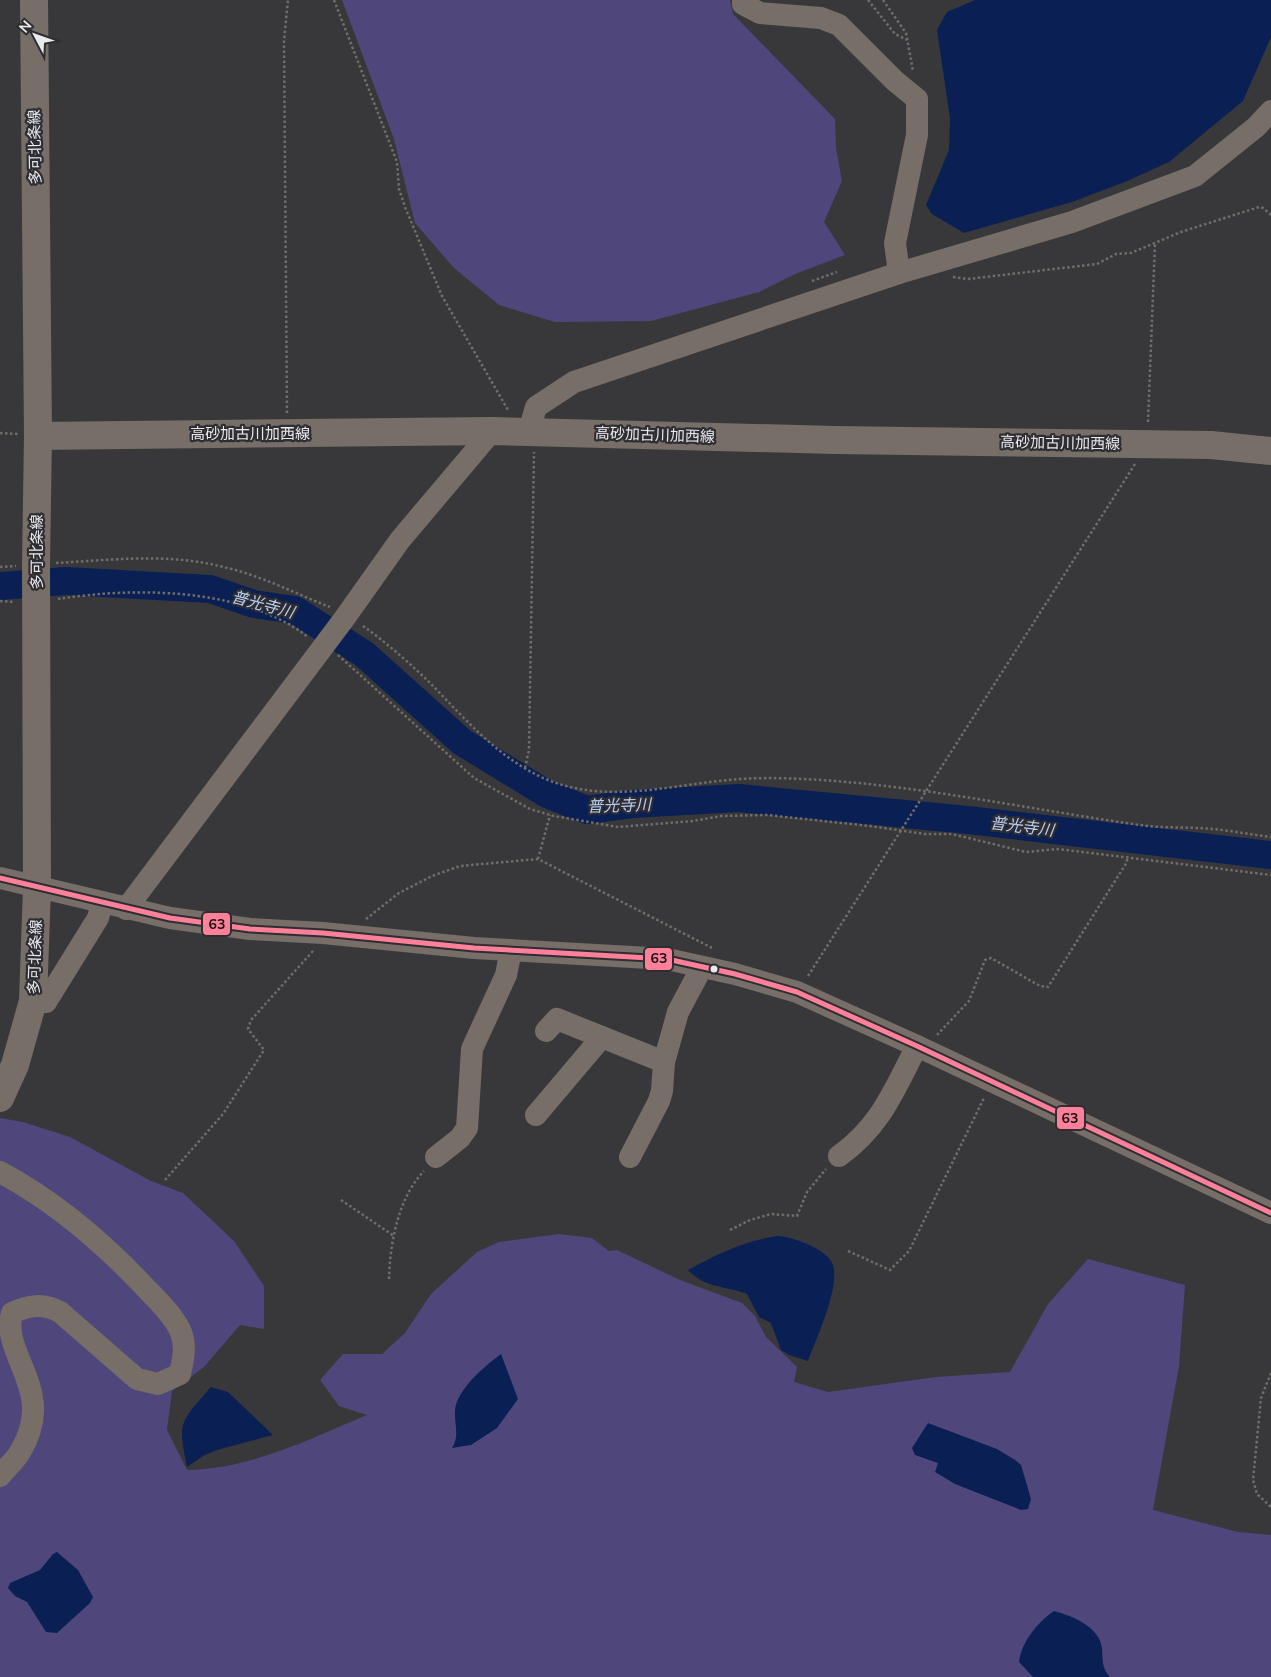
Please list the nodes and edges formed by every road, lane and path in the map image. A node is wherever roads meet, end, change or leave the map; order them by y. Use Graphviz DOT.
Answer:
graph roads {
  1 [pos="34,0"];
  2 [pos="288,0"];
  3 [pos="334,0"];
  4 [pos="742,0"];
  5 [pos="868,0"];
  6 [pos="883,0"];
  7 [pos="806,8"];
  8 [pos="907,40"];
  9 [pos="918,99"];
  10 [pos="1271,110"];
  11 [pos="1271,215"];
  12 [pos="1154,244"];
  13 [pos="899,273"];
  14 [pos="950,277"];
  15 [pos="517,431"];
  16 [pos="287,434"];
  17 [pos="38,436"];
  18 [pos="1147,444"];
  19 [pos="1271,451"];
  20 [pos="36,566"];
  21 [pos="0,567"];
  22 [pos="36,599"];
  23 [pos="0,602"];
  24 [pos="346,617"];
  25 [pos="323,645"];
  26 [pos="525,768"];
  27 [pos="926,792"];
  28 [pos="550,815"];
  29 [pos="901,831"];
  30 [pos="1271,837"];
  31 [pos="1127,856"];
  32 [pos="538,859"];
  33 [pos="1271,875"];
  34 [pos="0,878"];
  35 [pos="37,887"];
  36 [pos="102,903"];
  37 [pos="126,909"];
  38 [pos="323,933"];
  39 [pos="354,936"];
  40 [pos="511,950"];
  41 [pos="708,961"];
  42 [pos="797,992"];
  43 [pos="33,1001"];
  44 [pos="546,1031"];
  45 [pos="602,1037"];
  46 [pos="922,1048"];
  47 [pos="664,1062"];
  48 [pos="992,1083"];
  49 [pos="0,1098"];
  50 [pos="536,1115"];
  51 [pos="839,1156"];
  52 [pos="630,1157"];
  53 [pos="436,1158"];
  54 [pos="0,1172"];
  55 [pos="165,1180"];
  56 [pos="342,1200"];
  57 [pos="1271,1213"];
  58 [pos="730,1230"];
  59 [pos="394,1236"];
  60 [pos="848,1251"];
  61 [pos="389,1279"];
  62 [pos="1271,1373"];
  63 [pos="0,1476"];
  64 [pos="1271,1506"];
  1 -- 17 [label="main road, 多可北条線"];
  2 -- 16 [label="path"];
  3 -- 15 [label="path"];
  4 -- 7 [label="street"];
  5 -- 8 [label="path"];
  6 -- 8 [label="path"];
  7 -- 9 [label="street"];
  8 -- 9 [label="path"];
  9 -- 13 [label="street"];
  10 -- 13 [label="street"];
  11 -- 12 [label="path"];
  12 -- 14 [label="path"];
  12 -- 18 [label="path"];
  13 -- 15 [label="street"];
  15 -- 16 [label="main road, 高砂加古川加西線"];
  15 -- 18 [label="main road, 高砂加古川加西線"];
  15 -- 24 [label="street"];
  15 -- 26 [label="path"];
  16 -- 17 [label="main road, 高砂加古川加西線"];
  17 -- 20 [label="main road, 多可北条線"];
  18 -- 19 [label="main road, 高砂加古川加西線"];
  18 -- 27 [label="path"];
  20 -- 21 [label="path"];
  20 -- 22 [label="main road, 多可北条線"];
  20 -- 24 [label="path"];
  22 -- 23 [label="path"];
  22 -- 25 [label="path"];
  22 -- 35 [label="main road, 多可北条線"];
  24 -- 25 [label="street"];
  24 -- 26 [label="path"];
  25 -- 28 [label="path"];
  25 -- 37 [label="street"];
  26 -- 27 [label="path"];
  27 -- 29 [label="path"];
  27 -- 30 [label="path"];
  28 -- 29 [label="path"];
  28 -- 32 [label="path"];
  29 -- 31 [label="path"];
  29 -- 42 [label="path"];
  31 -- 33 [label="path"];
  31 -- 46 [label="path"];
  32 -- 39 [label="path"];
  32 -- 41 [label="path"];
  34 -- 35 [label="street"];
  35 -- 36 [label="street"];
  35 -- 43 [label="main road, 多可北条線"];
  36 -- 37 [label="street"];
  36 -- 43 [label="street"];
  37 -- 38 [label="street"];
  38 -- 39 [label="street"];
  38 -- 55 [label="path"];
  39 -- 40 [label="street"];
  40 -- 41 [label="street"];
  40 -- 53 [label="street"];
  41 -- 42 [label="street"];
  41 -- 47 [label="street"];
  42 -- 46 [label="street"];
  43 -- 49 [label="main road, 多可北条線"];
  44 -- 45 [label="street"];
  45 -- 47 [label="street"];
  45 -- 50 [label="street"];
  46 -- 48 [label="street"];
  46 -- 51 [label="street"];
  47 -- 52 [label="street"];
  48 -- 57 [label="street"];
  48 -- 60 [label="path"];
  51 -- 58 [label="path"];
  53 -- 59 [label="path"];
  54 -- 63 [label="street"];
  56 -- 59 [label="path"];
  59 -- 61 [label="path"];
  62 -- 64 [label="path"];
}
